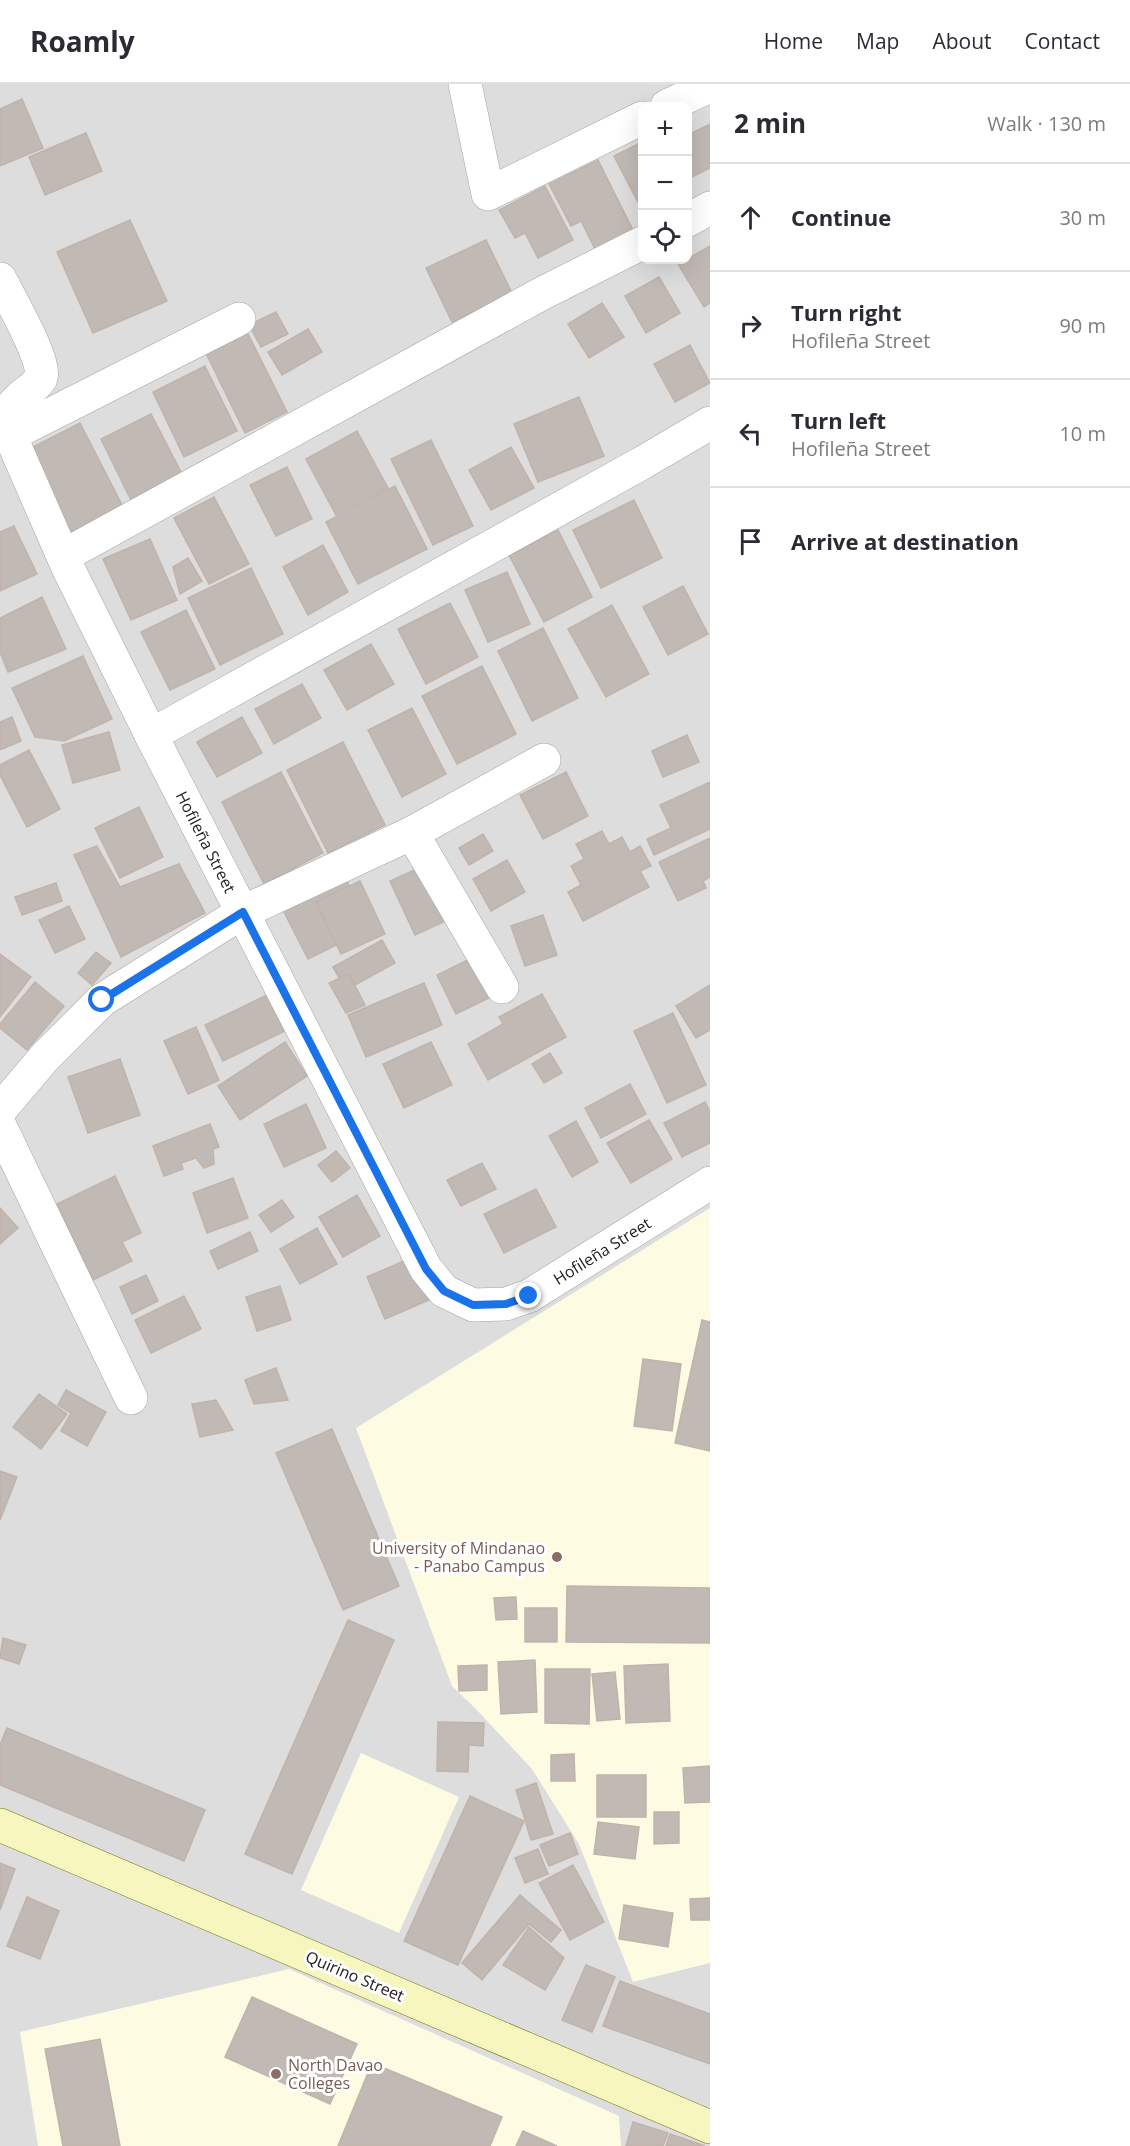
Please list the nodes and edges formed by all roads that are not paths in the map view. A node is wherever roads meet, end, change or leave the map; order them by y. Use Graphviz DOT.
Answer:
graph roads {
  1 [pos="465,84"];
  2 [pos="710,86"];
  3 [pos="676,102"];
  4 [pos="638,120"];
  5 [pos="710,208"];
  6 [pos="692,217"];
  7 [pos="638,245"];
  8 [pos="0,279"];
  9 [pos="239,319"];
  10 [pos="710,423"];
  11 [pos="10,435"];
  12 [pos="63,556"];
  13 [pos="151,735"];
  14 [pos="544,760"];
  15 [pos="412,833"];
  16 [pos="243,912"];
  17 [pos="502,987"];
  18 [pos="0,1110"];
  19 [pos="0,1126"];
  20 [pos="710,1183"];
  21 [pos="131,1398"];
  22 [pos="0,1826"];
  23 [pos="710,2127"];
  1 -- 4 [label="street"];
  2 -- 3 [label="street"];
  5 -- 6 [label="street"];
  7 -- 12 [label="street"];
  8 -- 11 [label="street"];
  9 -- 11 [label="street"];
  10 -- 13 [label="street"];
  11 -- 12 [label="street, Hofileña Street"];
  12 -- 13 [label="street, Hofileña Street"];
  13 -- 16 [label="street, Hofileña Street"];
  14 -- 15 [label="street"];
  15 -- 16 [label="street"];
  15 -- 17 [label="street"];
  16 -- 18 [label="street"];
  16 -- 20 [label="street, Hofileña Street"];
  19 -- 21 [label="street"];
  22 -- 23 [label="street, Quirino Street"];
}
